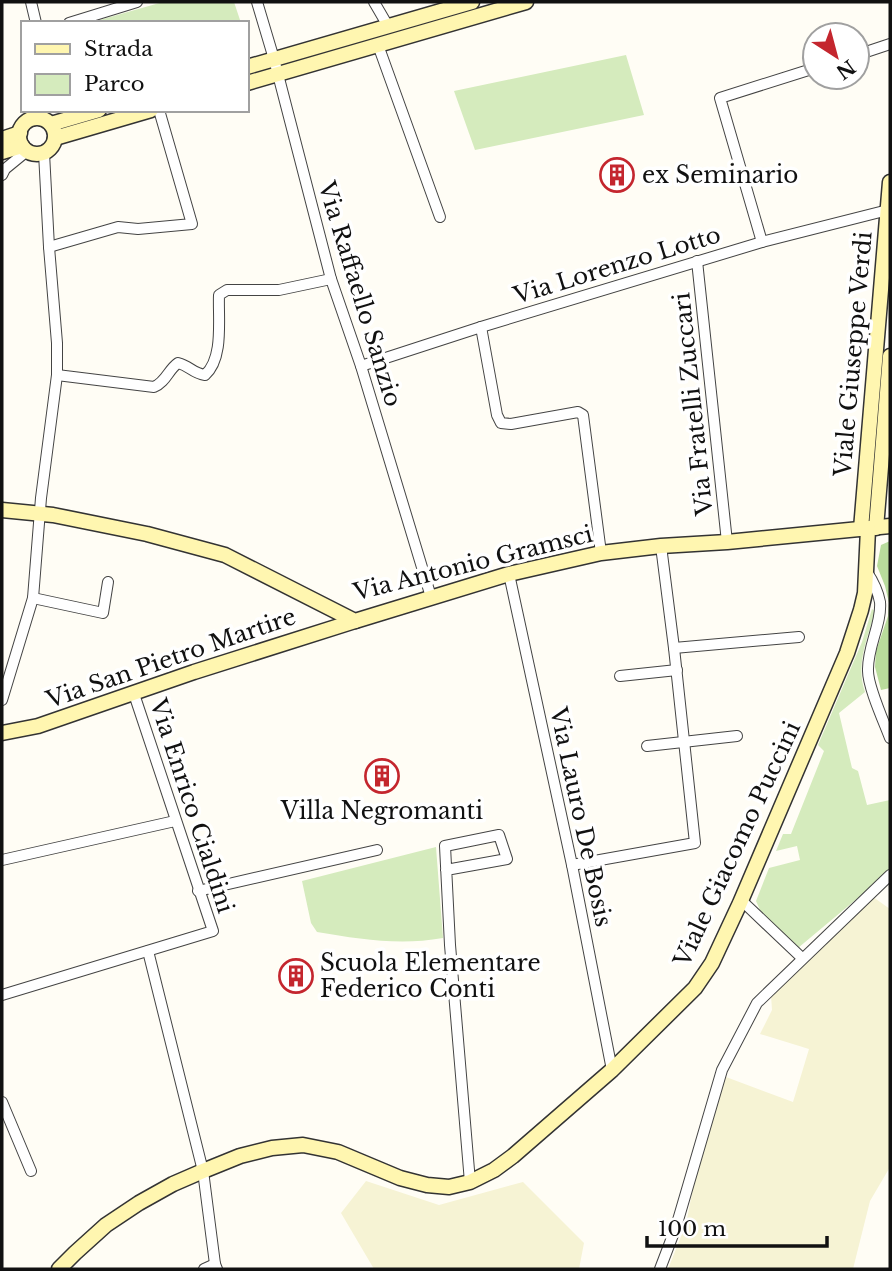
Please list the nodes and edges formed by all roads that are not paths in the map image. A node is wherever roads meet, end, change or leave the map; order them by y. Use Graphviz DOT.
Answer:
graph roads {
  1 [pos="31,2"];
  2 [pos="136,2"];
  3 [pos="257,2"];
  4 [pos="374,2"];
  5 [pos="472,2"];
  6 [pos="526,2"];
  7 [pos="36,21"];
  8 [pos="75,21"];
  9 [pos="388,26"];
  10 [pos="890,44"];
  11 [pos="378,45"];
  12 [pos="871,50"];
  13 [pos="276,66"];
  14 [pos="248,67"];
  15 [pos="801,72"];
  16 [pos="248,82"];
  17 [pos="95,112"];
  18 [pos="142,112"];
  19 [pos="160,112"];
  20 [pos="36,114"];
  21 [pos="53,131"];
  22 [pos="2,139"];
  23 [pos="23,143"];
  24 [pos="2,152"];
  25 [pos="44,153"];
  26 [pos="2,175"];
  27 [pos="890,182"];
  28 [pos="888,210"];
  29 [pos="440,217"];
  30 [pos="762,242"];
  31 [pos="49,247"];
  32 [pos="696,261"];
  33 [pos="331,279"];
  34 [pos="481,327"];
  35 [pos="890,356"];
  36 [pos="360,366"];
  37 [pos="57,375"];
  38 [pos="2,510"];
  39 [pos="40,514"];
  40 [pos="874,528"];
  41 [pos="727,542"];
  42 [pos="661,546"];
  43 [pos="601,553"];
  44 [pos="865,568"];
  45 [pos="509,574"];
  46 [pos="108,582"];
  47 [pos="431,597"];
  48 [pos="33,598"];
  49 [pos="355,621"];
  50 [pos="799,637"];
  51 [pos="674,648"];
  52 [pos="677,670"];
  53 [pos="620,676"];
  54 [pos="134,694"];
  55 [pos="2,700"];
  56 [pos="2,733"];
  57 [pos="737,736"];
  58 [pos="890,738"];
  59 [pos="684,741"];
  60 [pos="647,746"];
  61 [pos="175,821"];
  62 [pos="377,850"];
  63 [pos="2,860"];
  64 [pos="572,865"];
  65 [pos="446,870"];
  66 [pos="890,875"];
  67 [pos="198,891"];
  68 [pos="741,900"];
  69 [pos="148,951"];
  70 [pos="802,958"];
  71 [pos="2,995"];
  72 [pos="612,1070"];
  73 [pos="2,1102"];
  74 [pos="31,1171"];
  75 [pos="203,1171"];
  76 [pos="470,1182"];
  77 [pos="216,1267"];
  78 [pos="59,1269"];
  79 [pos="204,1269"];
  80 [pos="660,1269"];
  1 -- 7 [label="street"];
  2 -- 8 [label="street"];
  3 -- 13 [label="street, Via Raffaello Sanzio"];
  4 -- 9 [label="street"];
  5 -- 9 [label="street"];
  6 -- 11 [label="street"];
  9 -- 13 [label="street"];
  10 -- 12 [label="street"];
  11 -- 13 [label="street"];
  11 -- 29 [label="street"];
  13 -- 14 [label="street"];
  13 -- 16 [label="street"];
  13 -- 33 [label="street, Via Raffaello Sanzio"];
  15 -- 30 [label="street"];
  17 -- 21 [label="street"];
  18 -- 21 [label="street"];
  19 -- 31 [label="street"];
  20 -- 21 [label="street"];
  20 -- 23 [label="street"];
  21 -- 25 [label="street"];
  22 -- 23 [label="street"];
  23 -- 24 [label="street"];
  23 -- 25 [label="street"];
  23 -- 26 [label="street"];
  25 -- 31 [label="street"];
  27 -- 28 [label="street, Viale Giuseppe Verdi"];
  28 -- 30 [label="street, Via Lorenzo Lotto"];
  28 -- 40 [label="street, Viale Giuseppe Verdi"];
  30 -- 32 [label="street, Via Lorenzo Lotto"];
  31 -- 37 [label="street"];
  32 -- 34 [label="street, Via Lorenzo Lotto"];
  32 -- 41 [label="street, Via Fratelli Zuccari"];
  33 -- 36 [label="street, Via Raffaello Sanzio"];
  33 -- 37 [label="street"];
  34 -- 36 [label="street, Via Lorenzo Lotto"];
  34 -- 43 [label="street"];
  35 -- 40 [label="street, Viale Giuseppe Verdi"];
  36 -- 47 [label="street, Via Raffaello Sanzio"];
  37 -- 39 [label="street"];
  38 -- 39 [label="street, Via Antonio Gramsci"];
  39 -- 48 [label="street"];
  39 -- 49 [label="street, Via Antonio Gramsci"];
  40 -- 41 [label="street, Via Antonio Gramsci"];
  40 -- 44 [label="street, Viale Giacomo Puccini"];
  41 -- 42 [label="street, Via Antonio Gramsci"];
  42 -- 43 [label="street, Via Antonio Gramsci"];
  42 -- 51 [label="street"];
  43 -- 45 [label="street, Via Antonio Gramsci"];
  44 -- 58 [label="street"];
  44 -- 68 [label="street, Viale Giacomo Puccini"];
  45 -- 47 [label="street, Via Antonio Gramsci"];
  45 -- 64 [label="street, Via Lauro De Bosis"];
  46 -- 48 [label="street"];
  47 -- 49 [label="street, Via Antonio Gramsci"];
  48 -- 55 [label="street"];
  49 -- 54 [label="street, Via San Pietro Martire"];
  50 -- 51 [label="street"];
  51 -- 52 [label="street"];
  52 -- 53 [label="street"];
  52 -- 59 [label="street"];
  54 -- 56 [label="street, Via San Pietro Martire"];
  54 -- 61 [label="street, Via Enrico Cialdini"];
  57 -- 59 [label="street"];
  59 -- 60 [label="street"];
  59 -- 64 [label="street"];
  61 -- 63 [label="street"];
  61 -- 67 [label="street, Via Enrico Cialdini"];
  62 -- 67 [label="street"];
  64 -- 72 [label="street, Via Lauro De Bosis"];
  65 -- 65 [label="street"];
  65 -- 76 [label="street"];
  66 -- 70 [label="street"];
  67 -- 69 [label="street, Via Enrico Cialdini"];
  68 -- 70 [label="street"];
  68 -- 72 [label="street, Viale Giacomo Puccini"];
  69 -- 71 [label="street"];
  69 -- 75 [label="street"];
  70 -- 80 [label="street"];
  72 -- 76 [label="street, Viale Giacomo Puccini"];
  73 -- 74 [label="street"];
  75 -- 76 [label="street, Viale Giacomo Puccini"];
  75 -- 77 [label="street"];
  75 -- 78 [label="street, Viale Giacomo Puccini"];
  77 -- 79 [label="street"];
}
